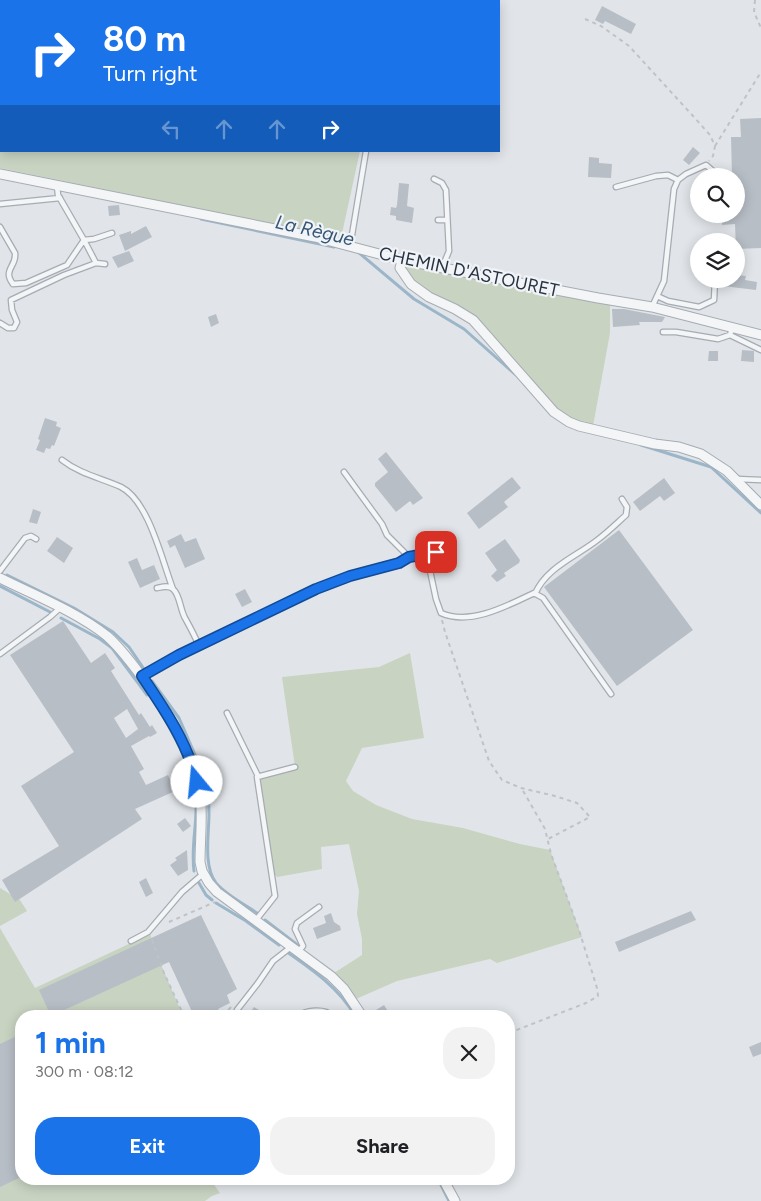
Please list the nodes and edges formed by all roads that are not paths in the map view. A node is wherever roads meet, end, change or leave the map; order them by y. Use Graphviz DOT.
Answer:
graph roads {
  1 [pos="366,152"];
  2 [pos="690,172"];
  3 [pos="0,174"];
  4 [pos="434,179"];
  5 [pos="678,180"];
  6 [pos="57,186"];
  7 [pos="616,187"];
  8 [pos="60,198"];
  9 [pos="0,204"];
  10 [pos="438,220"];
  11 [pos="447,220"];
  12 [pos="0,227"];
  13 [pos="112,233"];
  14 [pos="84,240"];
  15 [pos="346,245"];
  16 [pos="402,260"];
  17 [pos="96,262"];
  18 [pos="105,264"];
  19 [pos="442,268"];
  20 [pos="715,288"];
  21 [pos="657,296"];
  22 [pos="652,307"];
  23 [pos="0,323"];
  24 [pos="731,331"];
  25 [pos="663,332"];
  26 [pos="761,335"];
  27 [pos="761,350"];
  28 [pos="62,460"];
  29 [pos="344,472"];
  30 [pos="736,479"];
  31 [pos="761,480"];
  32 [pos="622,499"];
  33 [pos="761,505"];
  34 [pos="36,538"];
  35 [pos="442,550"];
  36 [pos="421,556"];
  37 [pos="409,557"];
  38 [pos="0,571"];
  39 [pos="0,578"];
  40 [pos="158,588"];
  41 [pos="173,589"];
  42 [pos="536,594"];
  43 [pos="60,608"];
  44 [pos="199,646"];
  45 [pos="0,654"];
  46 [pos="142,676"];
  47 [pos="611,694"];
  48 [pos="227,713"];
  49 [pos="295,767"];
  50 [pos="258,776"];
  51 [pos="204,873"];
  52 [pos="319,907"];
  53 [pos="256,920"];
  54 [pos="131,941"];
  55 [pos="294,949"];
  56 [pos="237,1010"];
  57 [pos="358,1010"];
  58 [pos="446,1185"];
  59 [pos="455,1201"];
  1 -- 15 [label="lane"];
  2 -- 5 [label="lane"];
  3 -- 6 [label="street, CHEMIN D'ASTOURET"];
  4 -- 11 [label="lane"];
  5 -- 7 [label="lane"];
  5 -- 21 [label="lane"];
  6 -- 8 [label="lane"];
  6 -- 15 [label="street, CHEMIN D'ASTOURET"];
  8 -- 9 [label="lane"];
  8 -- 14 [label="lane"];
  10 -- 11 [label="lane"];
  11 -- 19 [label="lane"];
  12 -- 14 [label="lane"];
  13 -- 14 [label="lane"];
  14 -- 17 [label="lane"];
  15 -- 16 [label="street, CHEMIN D'ASTOURET"];
  16 -- 19 [label="street, CHEMIN D'ASTOURET"];
  16 -- 30 [label="street"];
  17 -- 18 [label="lane"];
  17 -- 23 [label="lane"];
  19 -- 22 [label="street, CHEMIN D'ASTOURET"];
  20 -- 21 [label="lane"];
  21 -- 22 [label="lane"];
  22 -- 24 [label="street, CHEMIN D'ASTOURET"];
  24 -- 25 [label="lane"];
  24 -- 26 [label="street, CHEMIN D'ASTOURET"];
  24 -- 27 [label="lane"];
  28 -- 41 [label="lane"];
  29 -- 37 [label="lane"];
  30 -- 31 [label="lane"];
  30 -- 33 [label="street"];
  32 -- 42 [label="lane"];
  34 -- 38 [label="lane"];
  35 -- 36 [label="lane"];
  36 -- 37 [label="lane"];
  36 -- 42 [label="lane"];
  37 -- 44 [label="lane"];
  39 -- 43 [label="street"];
  40 -- 41 [label="lane"];
  41 -- 44 [label="lane"];
  42 -- 47 [label="lane"];
  43 -- 45 [label="lane"];
  43 -- 46 [label="street"];
  44 -- 46 [label="lane"];
  46 -- 51 [label="street"];
  48 -- 50 [label="lane"];
  49 -- 50 [label="lane"];
  50 -- 53 [label="lane"];
  51 -- 53 [label="street"];
  51 -- 54 [label="lane"];
  52 -- 55 [label="lane"];
  53 -- 55 [label="street"];
  55 -- 56 [label="lane"];
  55 -- 57 [label="street"];
  58 -- 59 [label="street"];
}
